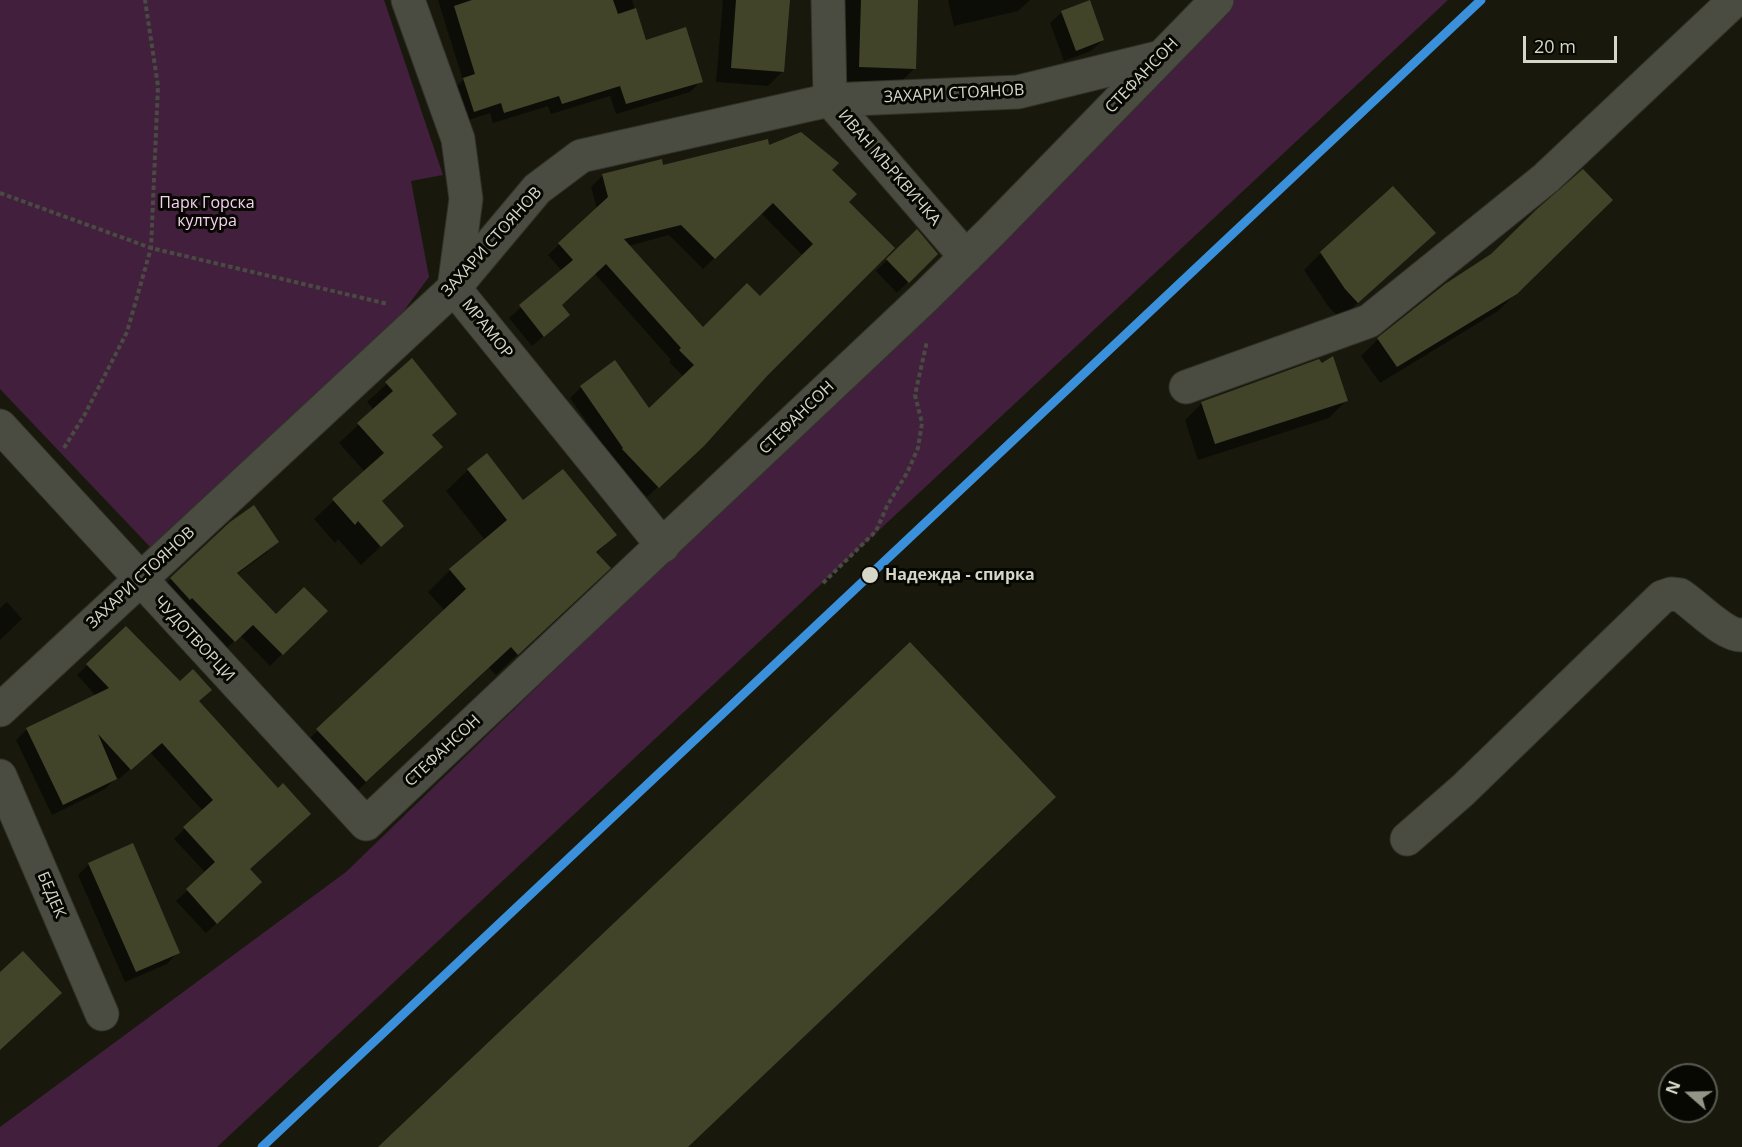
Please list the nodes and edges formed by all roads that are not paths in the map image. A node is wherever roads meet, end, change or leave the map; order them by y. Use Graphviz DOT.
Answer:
graph roads {
  1 [pos="408,0"];
  2 [pos="828,0"];
  3 [pos="1217,0"];
  4 [pos="1735,0"];
  5 [pos="1161,57"];
  6 [pos="830,100"];
  7 [pos="966,257"];
  8 [pos="454,288"];
  9 [pos="1186,387"];
  10 [pos="0,426"];
  11 [pos="663,546"];
  12 [pos="139,579"];
  13 [pos="1742,635"];
  14 [pos="0,710"];
  15 [pos="0,776"];
  16 [pos="366,824"];
  17 [pos="1407,839"];
  18 [pos="102,1014"];
  1 -- 8 [label="street, МРАМОР"];
  2 -- 6 [label="street, ИВАН МЪРКВИЧКА"];
  3 -- 5 [label="street, СТЕФАНСОН"];
  4 -- 9 [label="street"];
  5 -- 6 [label="street, ЗАХАРИ СТОЯНОВ"];
  5 -- 7 [label="street, СТЕФАНСОН"];
  6 -- 7 [label="street, ИВАН МЪРКВИЧКА"];
  6 -- 8 [label="street, ЗАХАРИ СТОЯНОВ"];
  7 -- 11 [label="street, СТЕФАНСОН"];
  8 -- 11 [label="street, МРАМОР"];
  8 -- 12 [label="street, ЗАХАРИ СТОЯНОВ"];
  10 -- 12 [label="street, ЧУДОТВОРЦИ"];
  11 -- 16 [label="street, СТЕФАНСОН"];
  12 -- 14 [label="street, ЗАХАРИ СТОЯНОВ"];
  12 -- 16 [label="street, ЧУДОТВОРЦИ"];
  13 -- 17 [label="street"];
  15 -- 18 [label="street, БЕДЕК"];
}
